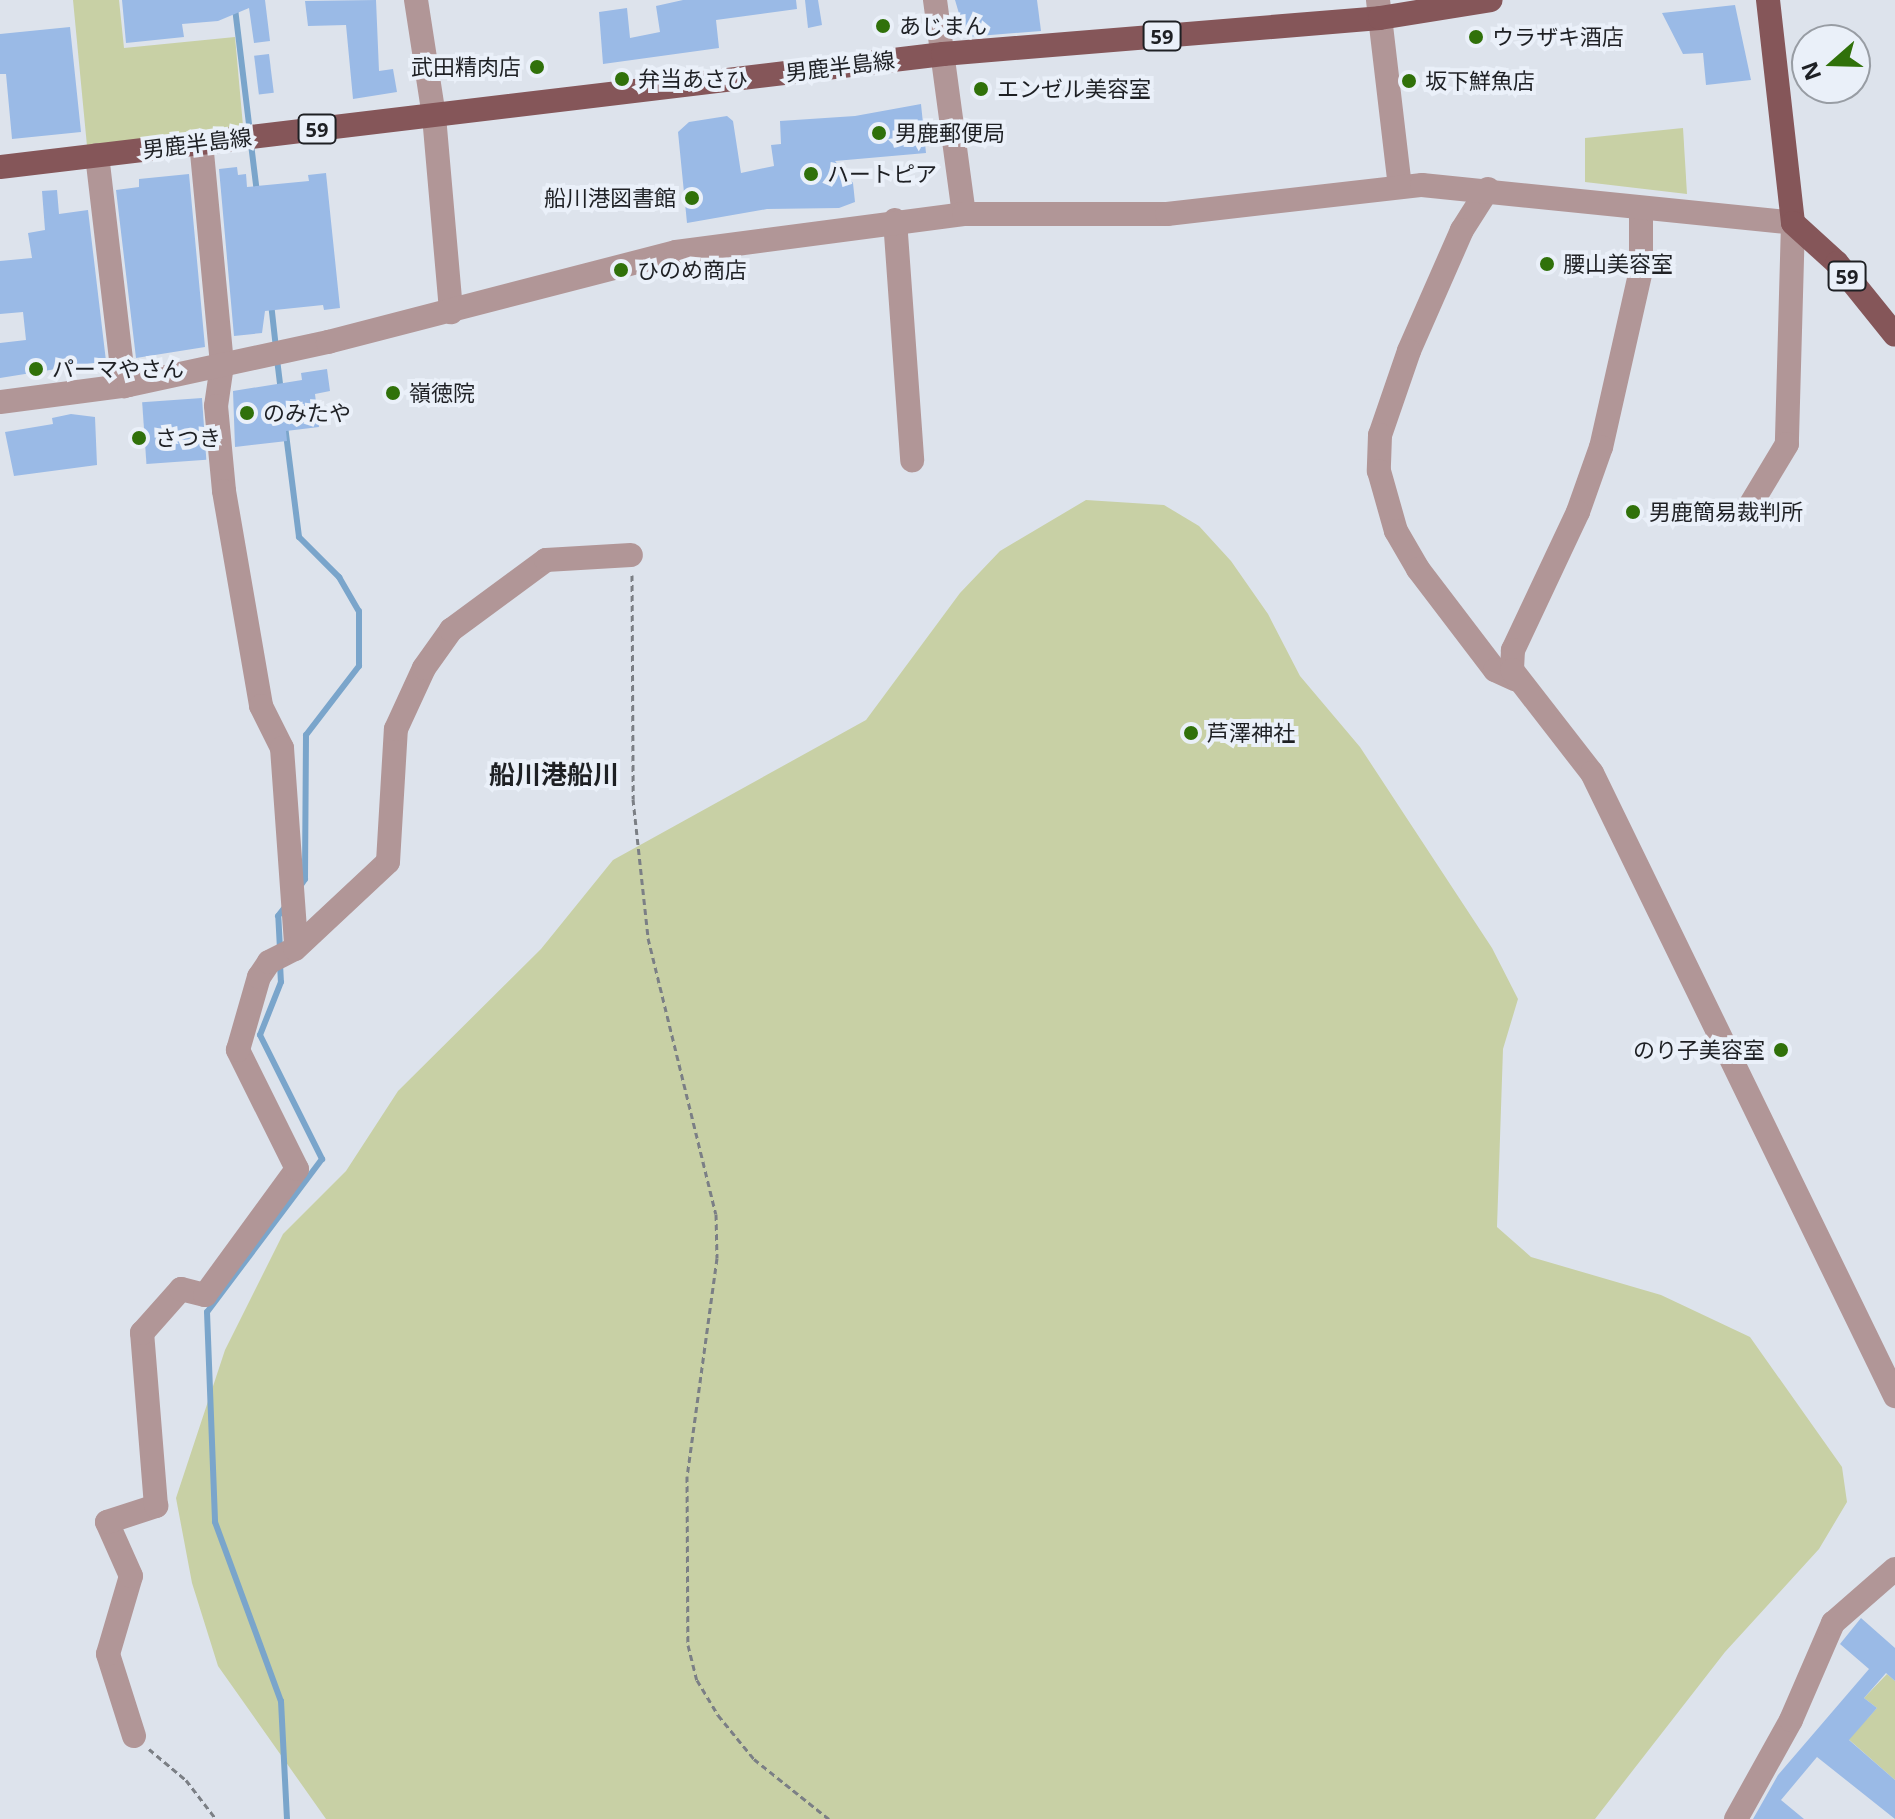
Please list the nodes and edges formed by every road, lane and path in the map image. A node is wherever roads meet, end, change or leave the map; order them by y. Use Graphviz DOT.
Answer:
graph roads {
  1 [pos="416,0"];
  2 [pos="935,0"];
  3 [pos="1491,0"];
  4 [pos="1768,0"];
  5 [pos="1379,9"];
  6 [pos="943,54"];
  7 [pos="434,116"];
  8 [pos="201,142"];
  9 [pos="97,155"];
  10 [pos="0,167"];
  11 [pos="1400,186"];
  12 [pos="1488,189"];
  13 [pos="1641,211"];
  14 [pos="964,214"];
  15 [pos="895,220"];
  16 [pos="1793,223"];
  17 [pos="451,312"];
  18 [pos="1895,335"];
  19 [pos="222,365"];
  20 [pos="124,386"];
  21 [pos="0,402"];
  22 [pos="912,460"];
  23 [pos="1751,504"];
  24 [pos="631,555"];
  25 [pos="1516,680"];
  26 [pos="296,945"];
  27 [pos="1895,1396"];
  28 [pos="1895,1569"];
  29 [pos="134,1736"];
  30 [pos="216,1819"];
  31 [pos="829,1819"];
  32 [pos="1736,1819"];
  1 -- 7 [label="street"];
  2 -- 6 [label="street"];
  3 -- 5 [label="main road, 男鹿半島線 / 59"];
  4 -- 16 [label="main road"];
  5 -- 6 [label="main road, 男鹿半島線 / 59"];
  5 -- 11 [label="street"];
  6 -- 7 [label="main road, 男鹿半島線 / 59"];
  6 -- 14 [label="street"];
  7 -- 8 [label="main road, 男鹿半島線 / 59"];
  7 -- 17 [label="street"];
  8 -- 9 [label="main road, 男鹿半島線 / 59"];
  8 -- 19 [label="street"];
  9 -- 10 [label="main road, 男鹿半島線 / 59"];
  9 -- 20 [label="street"];
  11 -- 12 [label="street"];
  11 -- 14 [label="street"];
  12 -- 13 [label="street"];
  12 -- 25 [label="street"];
  13 -- 16 [label="street"];
  13 -- 25 [label="street"];
  14 -- 15 [label="street"];
  15 -- 17 [label="street"];
  15 -- 22 [label="street"];
  16 -- 18 [label="main road, 59"];
  16 -- 23 [label="street"];
  17 -- 19 [label="street"];
  19 -- 20 [label="street"];
  19 -- 26 [label="street"];
  20 -- 21 [label="street"];
  24 -- 26 [label="street"];
  24 -- 31 [label="path"];
  25 -- 27 [label="street"];
  26 -- 29 [label="street"];
  28 -- 32 [label="street"];
  29 -- 30 [label="path"];
}
